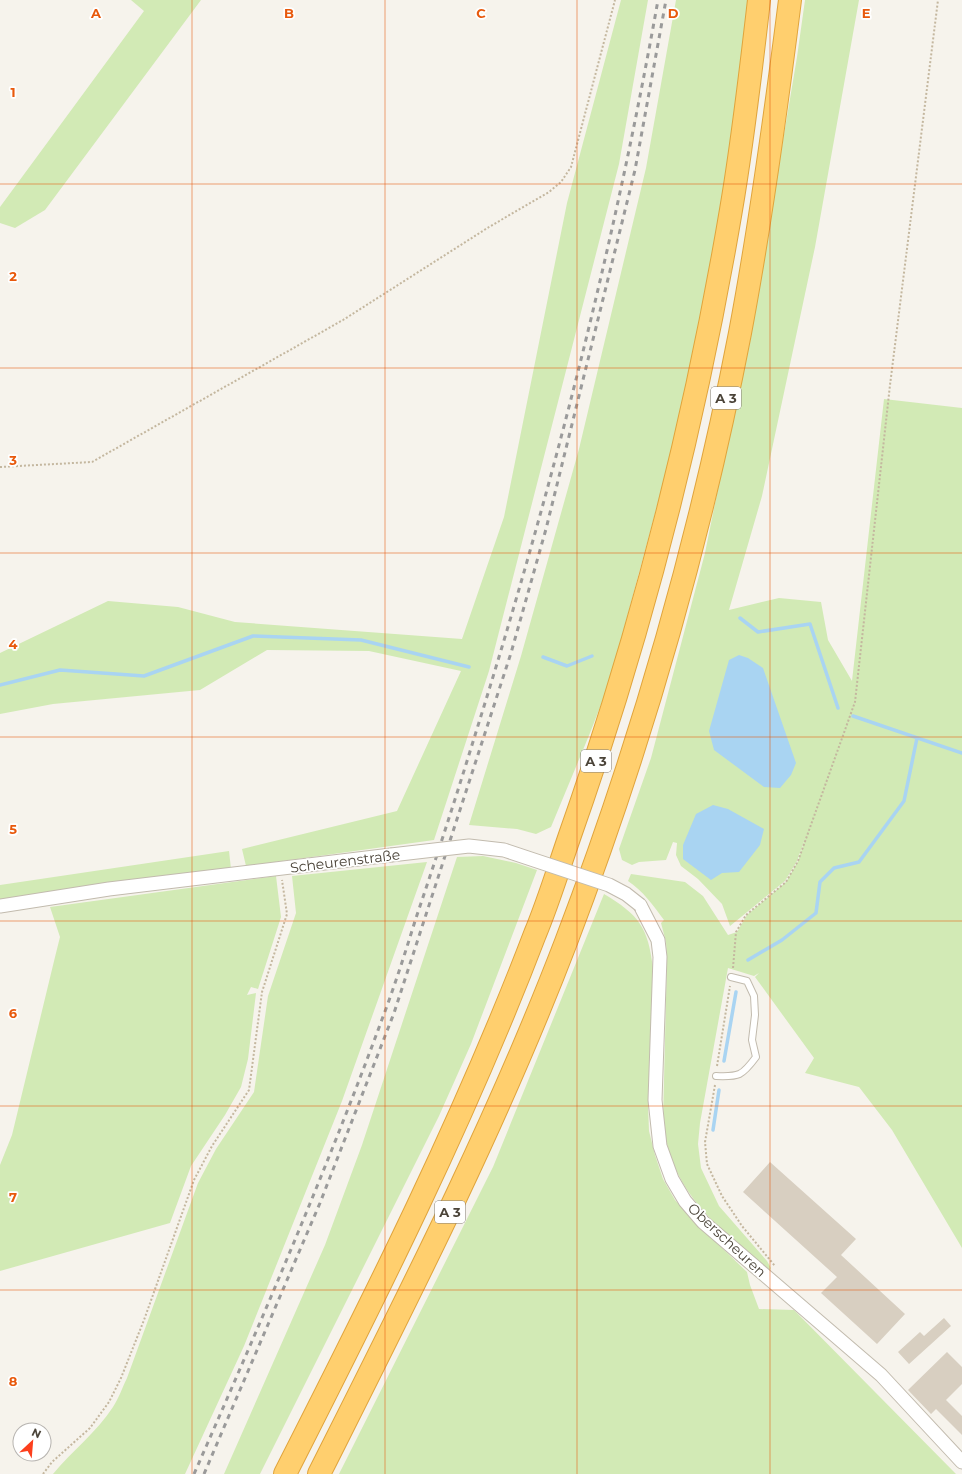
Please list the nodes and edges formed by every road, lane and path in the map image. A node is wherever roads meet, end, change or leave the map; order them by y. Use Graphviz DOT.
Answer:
graph roads {
  1 [pos="615,0"];
  2 [pos="759,0"];
  3 [pos="790,0"];
  4 [pos="938,0"];
  5 [pos="0,467"];
  6 [pos="281,869"];
  7 [pos="0,906"];
  8 [pos="658,940"];
  9 [pos="731,977"];
  10 [pos="716,1076"];
  11 [pos="779,1288"];
  12 [pos="962,1462"];
  13 [pos="43,1474"];
  14 [pos="285,1474"];
  15 [pos="319,1474"];
  1 -- 5 [label="path"];
  2 -- 14 [label="highway, A 3"];
  3 -- 15 [label="highway, A 3"];
  4 -- 9 [label="path"];
  6 -- 7 [label="street, Scheurenstraße"];
  6 -- 8 [label="street, Scheurenstraße, bridge"];
  6 -- 13 [label="path"];
  8 -- 11 [label="street, Oberscheuren"];
  9 -- 10 [label="path"];
  9 -- 10 [label="lane"];
  10 -- 11 [label="path"];
  11 -- 12 [label="street, Oberscheuren"];
}
